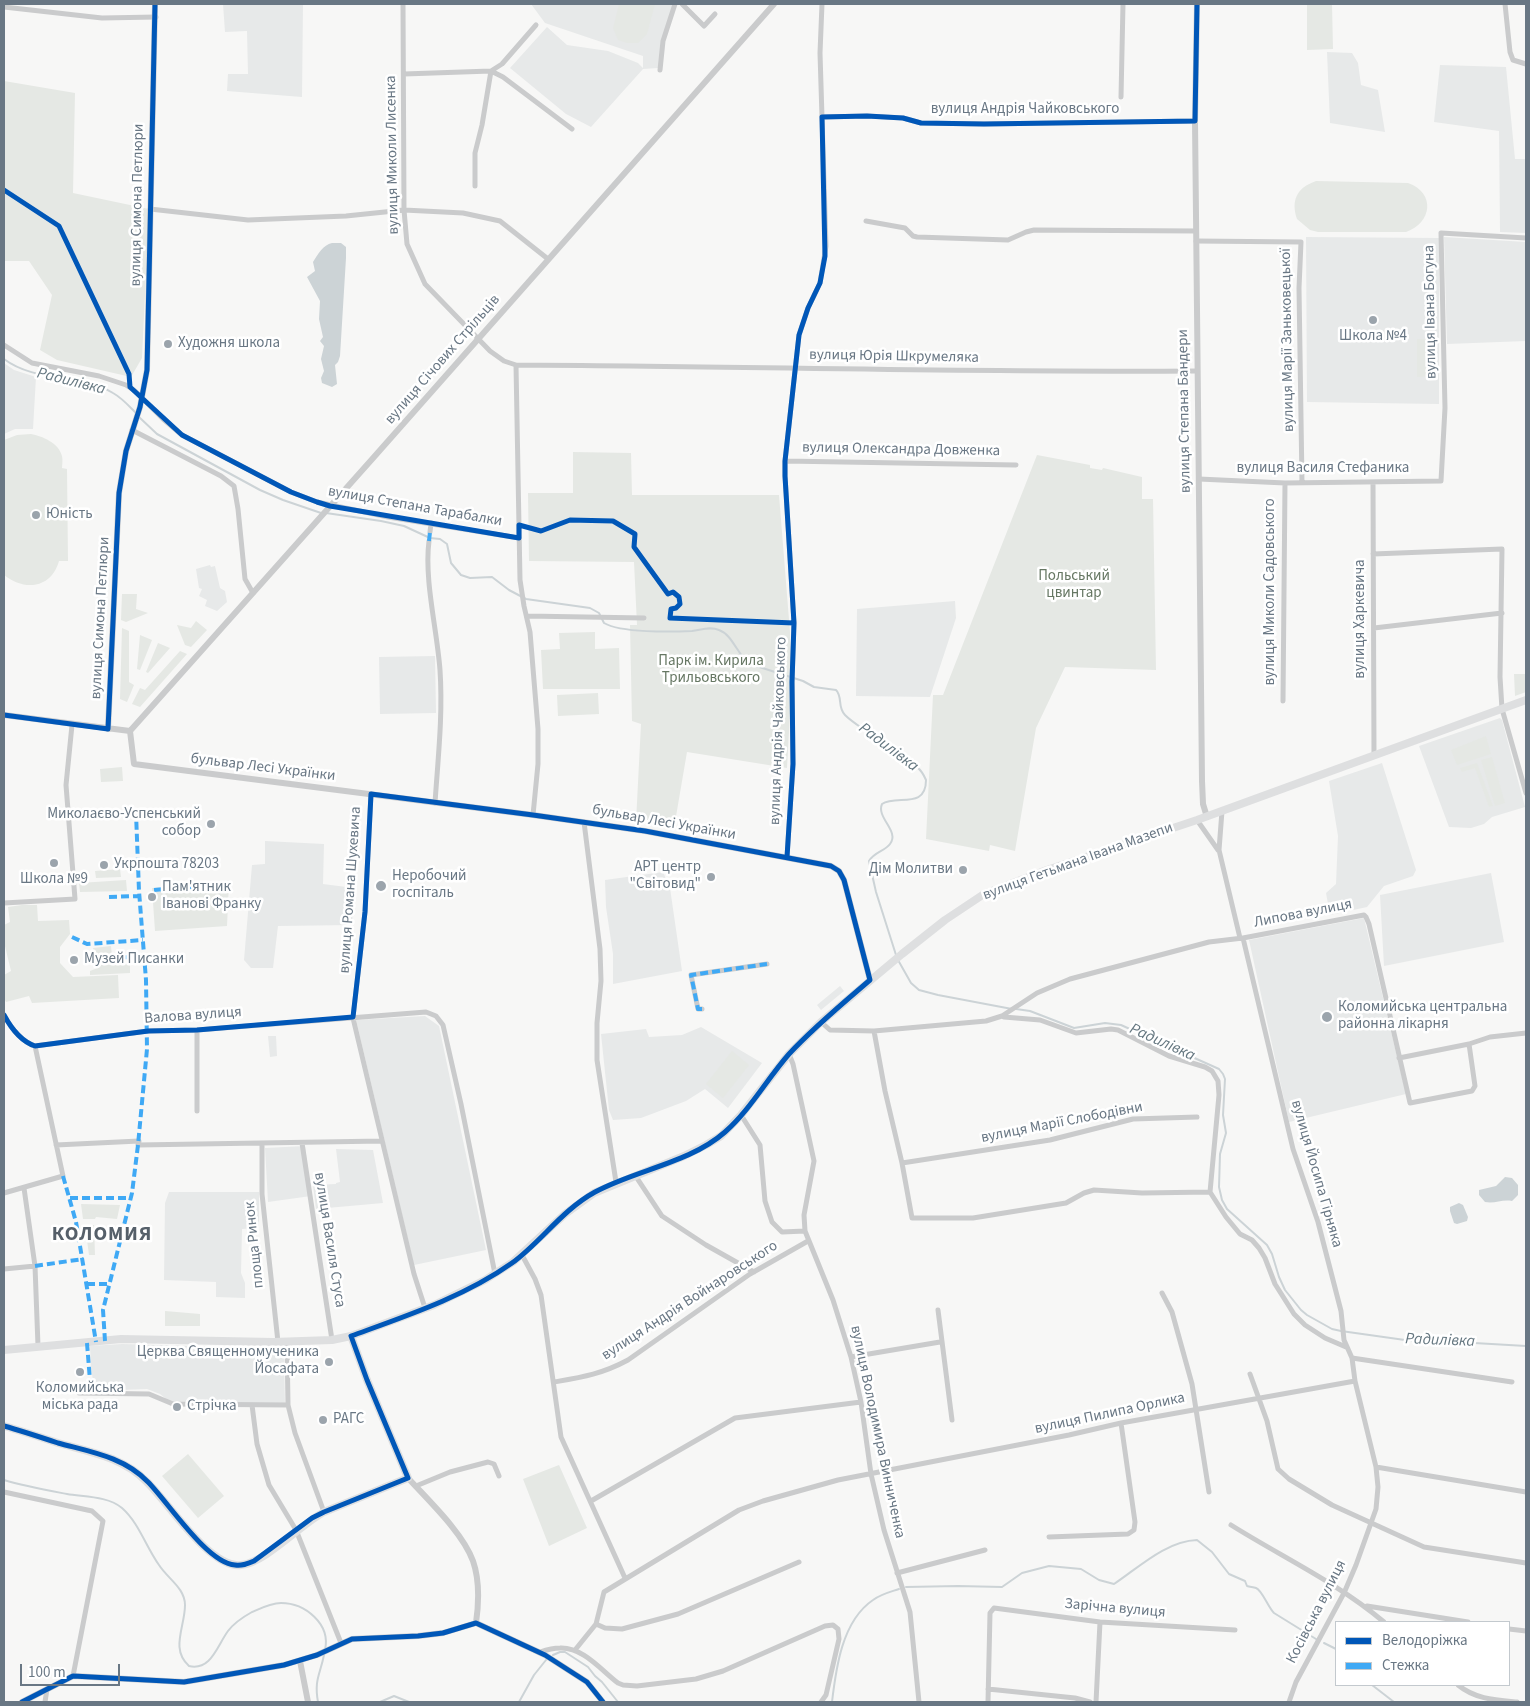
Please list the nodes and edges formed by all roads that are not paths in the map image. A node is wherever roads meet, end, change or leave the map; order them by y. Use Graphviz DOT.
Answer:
graph roads {
  1 [pos="155,4"];
  2 [pos="403,4"];
  3 [pos="675,4"];
  4 [pos="682,4"];
  5 [pos="774,4"];
  6 [pos="822,4"];
  7 [pos="1123,4"];
  8 [pos="1197,4"];
  9 [pos="1505,4"];
  10 [pos="4,6"];
  11 [pos="715,14"];
  12 [pos="156,17"];
  13 [pos="536,25"];
  14 [pos="1526,64"];
  15 [pos="660,70"];
  16 [pos="490,71"];
  17 [pos="404,74"];
  18 [pos="1121,97"];
  19 [pos="822,117"];
  20 [pos="1195,121"];
  21 [pos="572,129"];
  22 [pos="475,186"];
  23 [pos="150,209"];
  24 [pos="404,210"];
  25 [pos="866,221"];
  26 [pos="1196,231"];
  27 [pos="1526,238"];
  28 [pos="1196,242"];
  29 [pos="548,259"];
  30 [pos="478,340"];
  31 [pos="4,345"];
  32 [pos="516,365"];
  33 [pos="794,369"];
  34 [pos="1198,371"];
  35 [pos="142,397"];
  36 [pos="132,430"];
  37 [pos="786,460"];
  38 [pos="1016,465"];
  39 [pos="1442,476"];
  40 [pos="1198,479"];
  41 [pos="1373,482"];
  42 [pos="1285,483"];
  43 [pos="1302,483"];
  44 [pos="329,508"];
  45 [pos="430,523"];
  46 [pos="430,532"];
  47 [pos="519,538"];
  48 [pos="429,541"];
  49 [pos="1373,554"];
  50 [pos="253,593"];
  51 [pos="1502,613"];
  52 [pos="527,616"];
  53 [pos="644,618"];
  54 [pos="1374,628"];
  55 [pos="1526,700"];
  56 [pos="1283,701"];
  57 [pos="1502,709"];
  58 [pos="4,715"];
  59 [pos="72,725"];
  60 [pos="108,729"];
  61 [pos="130,731"];
  62 [pos="1374,756"];
  63 [pos="1526,793"];
  64 [pos="371,794"];
  65 [pos="435,803"];
  66 [pos="1222,812"];
  67 [pos="533,815"];
  68 [pos="1207,817"];
  69 [pos="1197,820"];
  70 [pos="584,822"];
  71 [pos="1218,850"];
  72 [pos="787,857"];
  73 [pos="4,903"];
  74 [pos="1242,938"];
  75 [pos="767,964"];
  76 [pos="870,980"];
  77 [pos="702,1009"];
  78 [pos="4,1015"];
  79 [pos="1002,1016"];
  80 [pos="353,1017"];
  81 [pos="821,1022"];
  82 [pos="197,1030"];
  83 [pos="874,1031"];
  84 [pos="1526,1033"];
  85 [pos="1469,1044"];
  86 [pos="35,1046"];
  87 [pos="789,1054"];
  88 [pos="1399,1058"];
  89 [pos="196,1110"];
  90 [pos="741,1115"];
  91 [pos="1197,1117"];
  92 [pos="382,1142"];
  93 [pos="302,1143"];
  94 [pos="262,1144"];
  95 [pos="56,1145"];
  96 [pos="902,1163"];
  97 [pos="635,1175"];
  98 [pos="616,1182"];
  99 [pos="24,1188"];
  100 [pos="1210,1192"];
  101 [pos="4,1193"];
  102 [pos="805,1231"];
  103 [pos="808,1241"];
  104 [pos="522,1255"];
  105 [pos="35,1266"];
  106 [pos="4,1269"];
  107 [pos="754,1272"];
  108 [pos="495,1274"];
  109 [pos="1162,1293"];
  110 [pos="425,1308"];
  111 [pos="938,1310"];
  112 [pos="351,1336"];
  113 [pos="332,1340"];
  114 [pos="278,1342"];
  115 [pos="287,1342"];
  116 [pos="940,1342"];
  117 [pos="38,1346"];
  118 [pos="1346,1347"];
  119 [pos="4,1350"];
  120 [pos="851,1357"];
  121 [pos="1352,1358"];
  122 [pos="1250,1374"];
  123 [pos="1355,1381"];
  124 [pos="554,1382"];
  125 [pos="1512,1382"];
  126 [pos="79,1393"];
  127 [pos="1259,1398"];
  128 [pos="861,1402"];
  129 [pos="252,1405"];
  130 [pos="288,1405"];
  131 [pos="1196,1409"];
  132 [pos="952,1420"];
  133 [pos="1121,1423"];
  134 [pos="4,1426"];
  135 [pos="1376,1467"];
  136 [pos="871,1474"];
  137 [pos="499,1476"];
  138 [pos="408,1478"];
  139 [pos="416,1486"];
  140 [pos="4,1492"];
  141 [pos="1209,1492"];
  142 [pos="1526,1492"];
  143 [pos="591,1501"];
  144 [pos="324,1512"];
  145 [pos="1370,1523"];
  146 [pos="1231,1525"];
  147 [pos="296,1530"];
  148 [pos="1049,1537"];
  149 [pos="985,1550"];
  150 [pos="799,1562"];
  151 [pos="1526,1564"];
  152 [pos="897,1573"];
  153 [pos="625,1578"];
  154 [pos="1344,1593"];
  155 [pos="1364,1606"];
  156 [pos="1383,1621"];
  157 [pos="1462,1621"];
  158 [pos="1100,1622"];
  159 [pos="476,1623"];
  160 [pos="596,1624"];
  161 [pos="1510,1628"];
  162 [pos="1235,1630"];
  163 [pos="1526,1631"];
  164 [pos="341,1643"];
  165 [pos="575,1650"];
  166 [pos="540,1652"];
  167 [pos="300,1660"];
  168 [pos="73,1676"];
  169 [pos="1459,1686"];
  170 [pos="47,1689"];
  171 [pos="988,1689"];
  172 [pos="22,1702"];
  173 [pos="45,1702"];
  174 [pos="308,1702"];
  175 [pos="603,1702"];
  176 [pos="821,1702"];
  177 [pos="918,1702"];
  178 [pos="988,1702"];
  179 [pos="1090,1702"];
  180 [pos="1096,1702"];
  181 [pos="1289,1702"];
  182 [pos="1517,1702"];
  1 -- 12 [label="street, вулиця Симона Петлюри"];
  2 -- 17 [label="street, вулиця Миколи Лисенка"];
  3 -- 15 [label="street"];
  4 -- 11 [label="street"];
  5 -- 29 [label="street, вулиця Січових Стрільців"];
  6 -- 19 [label="street, вулиця Андрія Чайковського"];
  7 -- 18 [label="street"];
  8 -- 20 [label="street, вулиця Степана Бандери"];
  9 -- 14 [label="street"];
  10 -- 12 [label="street"];
  12 -- 23 [label="street, вулиця Симона Петлюри"];
  13 -- 16 [label="street"];
  16 -- 17 [label="street"];
  16 -- 21 [label="street"];
  16 -- 22 [label="street"];
  17 -- 24 [label="street, вулиця Миколи Лисенка"];
  19 -- 20 [label="street, вулиця Андрія Чайковського"];
  19 -- 33 [label="street, вулиця Андрія Чайковського"];
  20 -- 26 [label="street, вулиця Степана Бандери"];
  23 -- 24 [label="street"];
  23 -- 35 [label="street, вулиця Симона Петлюри"];
  24 -- 29 [label="street"];
  24 -- 30 [label="street, вулиця Миколи Лисенка"];
  25 -- 26 [label="street"];
  26 -- 28 [label="street, вулиця Степана Бандери"];
  27 -- 39 [label="street, вулиця Івана Богуна"];
  28 -- 34 [label="street, вулиця Степана Бандери"];
  28 -- 43 [label="street, вулиця Марії Заньковецької"];
  29 -- 30 [label="street, вулиця Січових Стрільців"];
  30 -- 32 [label="street, вулиця Юрія Шкрумеляка"];
  30 -- 44 [label="street, вулиця Січових Стрільців"];
  31 -- 35 [label="street, вулиця Степана Тарабалки"];
  32 -- 33 [label="street, вулиця Юрія Шкрумеляка"];
  32 -- 47 [label="street"];
  33 -- 34 [label="street, вулиця Юрія Шкрумеляка"];
  33 -- 37 [label="street, вулиця Андрія Чайковського"];
  34 -- 40 [label="street, вулиця Степана Бандери"];
  35 -- 36 [label="street, вулиця Симона Петлюри"];
  35 -- 44 [label="street, вулиця Степана Тарабалки"];
  36 -- 50 [label="street"];
  36 -- 60 [label="street, вулиця Симона Петлюри"];
  37 -- 38 [label="street, вулиця Олександра Довженка"];
  37 -- 72 [label="street, вулиця Андрія Чайковського"];
  39 -- 41 [label="street, вулиця Василя Стефаника"];
  40 -- 42 [label="street, вулиця Василя Стефаника"];
  40 -- 68 [label="street, вулиця Степана Бандери"];
  41 -- 43 [label="street, вулиця Василя Стефаника"];
  41 -- 49 [label="street, вулиця Харкевича"];
  42 -- 43 [label="street, вулиця Василя Стефаника"];
  42 -- 56 [label="street, вулиця Миколи Садовського"];
  44 -- 45 [label="street, вулиця Степана Тарабалки"];
  44 -- 50 [label="street, вулиця Січових Стрільців"];
  45 -- 46 [label="street"];
  45 -- 47 [label="street, вулиця Степана Тарабалки"];
  47 -- 52 [label="street"];
  48 -- 65 [label="street"];
  49 -- 51 [label="street"];
  49 -- 54 [label="street, вулиця Харкевича"];
  50 -- 61 [label="street, вулиця Січових Стрільців"];
  51 -- 54 [label="street"];
  51 -- 57 [label="street"];
  52 -- 53 [label="street"];
  52 -- 67 [label="street"];
  54 -- 62 [label="street, вулиця Харкевича"];
  55 -- 57 [label="main road, вулиця Гетьмана Івана Мазепи"];
  57 -- 62 [label="main road, вулиця Гетьмана Івана Мазепи"];
  57 -- 63 [label="street"];
  58 -- 59 [label="street"];
  59 -- 60 [label="street"];
  59 -- 73 [label="street"];
  60 -- 61 [label="street"];
  61 -- 64 [label="street, бульвар Лесі Українки"];
  62 -- 66 [label="main road, вулиця Гетьмана Івана Мазепи"];
  64 -- 65 [label="street, бульвар Лесі Українки"];
  64 -- 80 [label="street, вулиця Романа Шухевича"];
  65 -- 67 [label="street, бульвар Лесі Українки"];
  66 -- 68 [label="main road, вулиця Гетьмана Івана Мазепи"];
  66 -- 71 [label="street"];
  67 -- 70 [label="street, бульвар Лесі Українки"];
  68 -- 69 [label="main road, вулиця Гетьмана Івана Мазепи"];
  69 -- 71 [label="street"];
  69 -- 76 [label="main road, вулиця Гетьмана Івана Мазепи"];
  70 -- 72 [label="street, бульвар Лесі Українки"];
  70 -- 98 [label="street"];
  71 -- 74 [label="street, вулиця Йосипа Гірняка"];
  72 -- 76 [label="street, бульвар Лесі Українки"];
  74 -- 79 [label="street"];
  74 -- 88 [label="street, Липова вулиця"];
  74 -- 118 [label="street, вулиця Йосипа Гірняка"];
  75 -- 77 [label="street"];
  76 -- 81 [label="main road, вулиця Гетьмана Івана Мазепи"];
  78 -- 86 [label="street"];
  79 -- 83 [label="street"];
  79 -- 100 [label="street"];
  80 -- 82 [label="street, Валова вулиця"];
  80 -- 92 [label="street, вулиця Романа Шухевича"];
  80 -- 108 [label="street, Валова вулиця"];
  81 -- 83 [label="street"];
  81 -- 87 [label="main road, вулиця Гетьмана Івана Мазепи"];
  82 -- 86 [label="street, Валова вулиця"];
  82 -- 89 [label="street"];
  83 -- 96 [label="street"];
  84 -- 85 [label="street"];
  85 -- 88 [label="street"];
  85 -- 88 [label="street, Липова вулиця"];
  86 -- 95 [label="street"];
  87 -- 90 [label="main road, вулиця Гетьмана Івана Мазепи"];
  87 -- 102 [label="street, вулиця Володимира Винниченка"];
  90 -- 97 [label="main road, вулиця Гетьмана Івана Мазепи"];
  90 -- 102 [label="street"];
  91 -- 96 [label="street, вулиця Марії Слободівни"];
  92 -- 93 [label="street"];
  92 -- 110 [label="street, вулиця Романа Шухевича"];
  93 -- 94 [label="street"];
  93 -- 113 [label="street, вулиця Василя Стуса"];
  94 -- 95 [label="street"];
  94 -- 114 [label="street, площа Ринок"];
  95 -- 99 [label="street"];
  96 -- 100 [label="street"];
  97 -- 98 [label="main road, вулиця Гетьмана Івана Мазепи"];
  97 -- 107 [label="street"];
  98 -- 104 [label="main road, вулиця Гетьмана Івана Мазепи"];
  99 -- 101 [label="street"];
  99 -- 105 [label="street"];
  100 -- 118 [label="street"];
  102 -- 103 [label="street, вулиця Володимира Винниченка"];
  103 -- 107 [label="street, вулиця Андрія Войнаровського"];
  103 -- 120 [label="street, вулиця Володимира Винниченка"];
  104 -- 108 [label="main road, вулиця Гетьмана Івана Мазепи"];
  104 -- 124 [label="street"];
  105 -- 106 [label="street"];
  105 -- 117 [label="street"];
  107 -- 124 [label="street, вулиця Андрія Войнаровського"];
  108 -- 110 [label="main road, вулиця Гетьмана Івана Мазепи"];
  109 -- 131 [label="street"];
  110 -- 112 [label="main road, вулиця Гетьмана Івана Мазепи"];
  111 -- 116 [label="street"];
  112 -- 113 [label="main road, вулиця Гетьмана Івана Мазепи"];
  112 -- 138 [label="main road"];
  113 -- 115 [label="main road, вулиця Гетьмана Івана Мазепи"];
  114 -- 115 [label="main road, вулиця Гетьмана Івана Мазепи"];
  114 -- 117 [label="main road, вулиця Гетьмана Івана Мазепи"];
  115 -- 130 [label="street"];
  116 -- 120 [label="street"];
  116 -- 132 [label="street"];
  117 -- 119 [label="main road, вулиця Гетьмана Івана Мазепи"];
  118 -- 121 [label="street, вулиця Йосипа Гірняка"];
  120 -- 128 [label="street, вулиця Володимира Винниченка"];
  121 -- 123 [label="street, Косівська вулиця"];
  121 -- 125 [label="street"];
  122 -- 127 [label="street"];
  123 -- 127 [label="street, вулиця Пилипа Орлика"];
  123 -- 135 [label="street, Косівська вулиця"];
  124 -- 143 [label="street"];
  126 -- 129 [label="street"];
  127 -- 131 [label="street, вулиця Пилипа Орлика"];
  127 -- 145 [label="street"];
  128 -- 136 [label="street, вулиця Володимира Винниченка"];
  128 -- 143 [label="street"];
  129 -- 130 [label="street"];
  129 -- 147 [label="street"];
  130 -- 144 [label="street"];
  131 -- 133 [label="street, вулиця Пилипа Орлика"];
  131 -- 141 [label="street"];
  133 -- 136 [label="street, вулиця Пилипа Орлика"];
  133 -- 148 [label="street"];
  134 -- 147 [label="main road"];
  135 -- 142 [label="street"];
  135 -- 145 [label="street, Косівська вулиця"];
  136 -- 152 [label="street, вулиця Володимира Винниченка"];
  136 -- 153 [label="street, вулиця Пилипа Орлика"];
  137 -- 139 [label="street"];
  138 -- 139 [label="street"];
  138 -- 144 [label="main road"];
  139 -- 159 [label="street"];
  140 -- 168 [label="street"];
  143 -- 153 [label="street"];
  144 -- 147 [label="main road"];
  145 -- 151 [label="street"];
  145 -- 154 [label="street, Косівська вулиця"];
  146 -- 154 [label="street"];
  147 -- 164 [label="street"];
  149 -- 152 [label="street"];
  150 -- 160 [label="street"];
  152 -- 177 [label="street, вулиця Володимира Винниченка"];
  153 -- 160 [label="street, вулиця Пилипа Орлика"];
  154 -- 155 [label="street"];
  154 -- 181 [label="street, Косівська вулиця"];
  155 -- 156 [label="street"];
  155 -- 157 [label="street"];
  158 -- 162 [label="street, Зарічна вулиця"];
  158 -- 171 [label="street, Зарічна вулиця"];
  158 -- 180 [label="street"];
  159 -- 164 [label="street"];
  159 -- 166 [label="street"];
  160 -- 165 [label="street"];
  161 -- 163 [label="street"];
  164 -- 167 [label="street"];
  165 -- 166 [label="street"];
  165 -- 176 [label="street"];
  166 -- 175 [label="street"];
  167 -- 168 [label="street"];
  167 -- 174 [label="street"];
  168 -- 170 [label="street"];
  169 -- 182 [label="street"];
  170 -- 172 [label="street"];
  170 -- 173 [label="street"];
  171 -- 178 [label="street"];
  171 -- 179 [label="street"];
}
